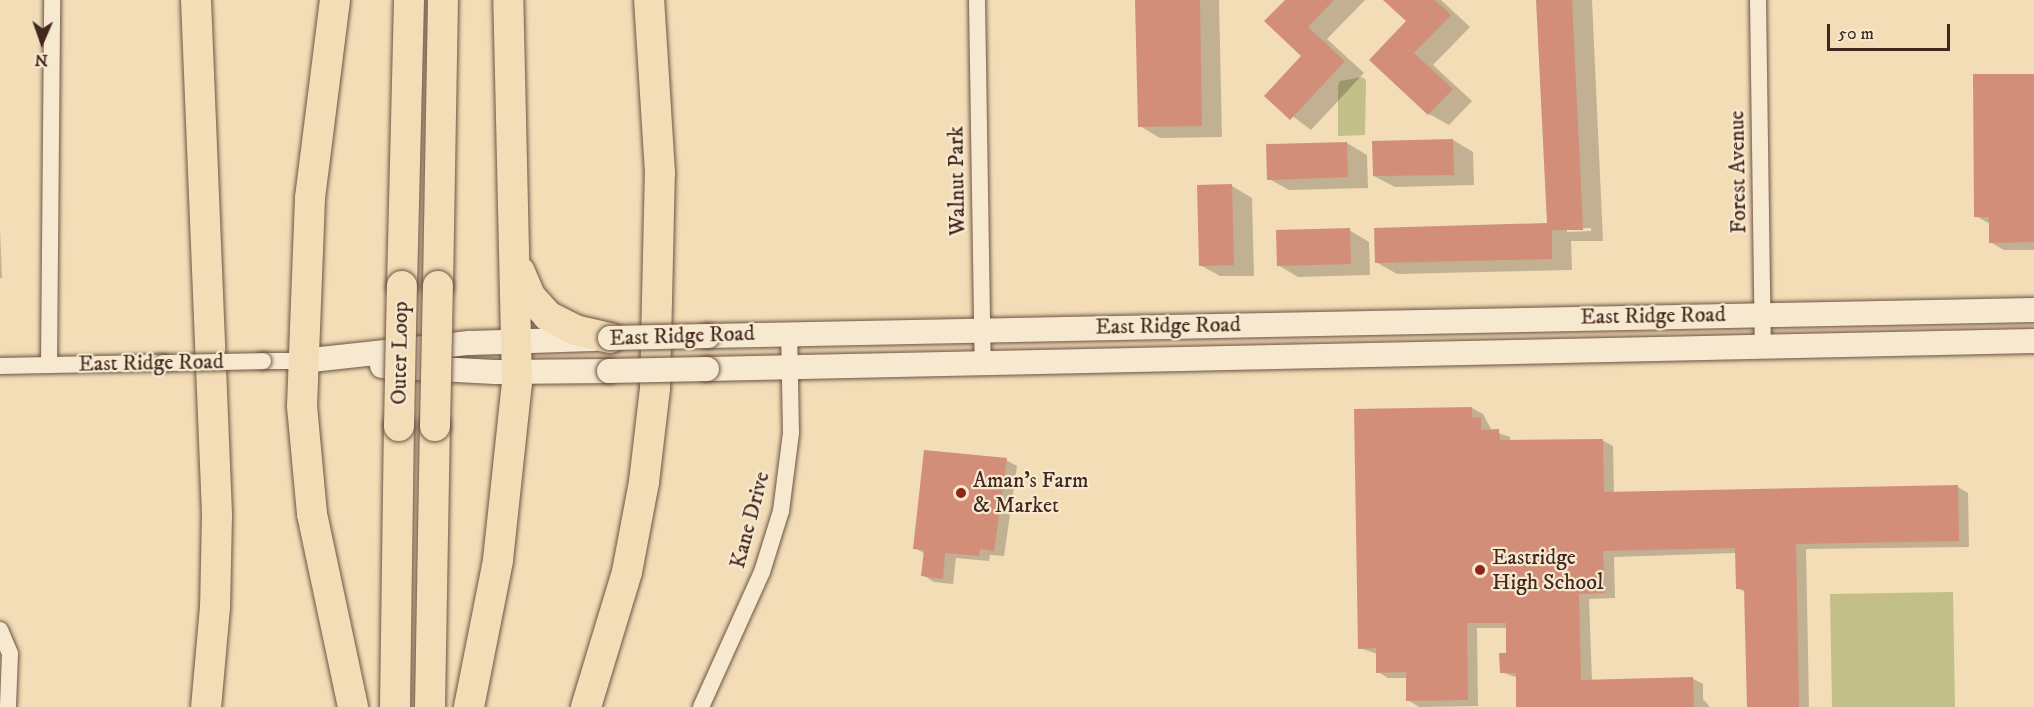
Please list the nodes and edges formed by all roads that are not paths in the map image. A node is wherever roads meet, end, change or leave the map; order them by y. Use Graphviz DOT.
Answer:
graph roads {
  1 [pos="52,0"];
  2 [pos="196,0"];
  3 [pos="212,0"];
  4 [pos="335,0"];
  5 [pos="409,0"];
  6 [pos="443,0"];
  7 [pos="508,0"];
  8 [pos="649,0"];
  9 [pos="977,0"];
  10 [pos="1758,0"];
  11 [pos="203,177"];
  12 [pos="516,249"];
  13 [pos="2034,310"];
  14 [pos="1762,314"];
  15 [pos="982,330"];
  16 [pos="789,333"];
  17 [pos="610,338"];
  18 [pos="517,341"];
  19 [pos="2034,341"];
  20 [pos="1763,344"];
  21 [pos="302,361"];
  22 [pos="983,362"];
  23 [pos="49,365"];
  24 [pos="0,366"];
  25 [pos="789,368"];
  26 [pos="517,372"];
  27 [pos="0,630"];
  28 [pos="8,707"];
  29 [pos="206,707"];
  30 [pos="353,707"];
  31 [pos="395,707"];
  32 [pos="430,707"];
  33 [pos="469,707"];
  34 [pos="586,707"];
  35 [pos="701,707"];
  1 -- 23 [label="street"];
  2 -- 11 [label="highway"];
  3 -- 11 [label="highway"];
  4 -- 21 [label="highway"];
  5 -- 31 [label="highway, Outer Loop, bridge"];
  6 -- 32 [label="highway, Outer Loop, bridge"];
  7 -- 12 [label="highway"];
  8 -- 34 [label="highway"];
  9 -- 15 [label="street, Walnut Park"];
  10 -- 14 [label="street, Forest Avenue"];
  11 -- 29 [label="highway"];
  12 -- 17 [label="highway"];
  12 -- 18 [label="highway"];
  13 -- 14 [label="main road, East Ridge Road"];
  14 -- 15 [label="main road, East Ridge Road"];
  14 -- 20 [label="street, Forest Avenue"];
  15 -- 16 [label="main road, East Ridge Road"];
  15 -- 22 [label="street, Walnut Park"];
  16 -- 17 [label="main road, East Ridge Road, bridge"];
  16 -- 25 [label="street, Kane Drive"];
  17 -- 18 [label="main road, East Ridge Road"];
  18 -- 21 [label="main road, East Ridge Road"];
  18 -- 26 [label="highway"];
  19 -- 20 [label="main road, East Ridge Road"];
  20 -- 22 [label="main road, East Ridge Road"];
  21 -- 23 [label="street, East Ridge Road, bridge"];
  21 -- 26 [label="main road, East Ridge Road"];
  21 -- 30 [label="highway"];
  22 -- 25 [label="main road, East Ridge Road"];
  23 -- 24 [label="street, East Ridge Road"];
  25 -- 26 [label="main road, East Ridge Road, bridge"];
  25 -- 35 [label="street, Kane Drive"];
  26 -- 33 [label="highway"];
  27 -- 28 [label="street"];
}
